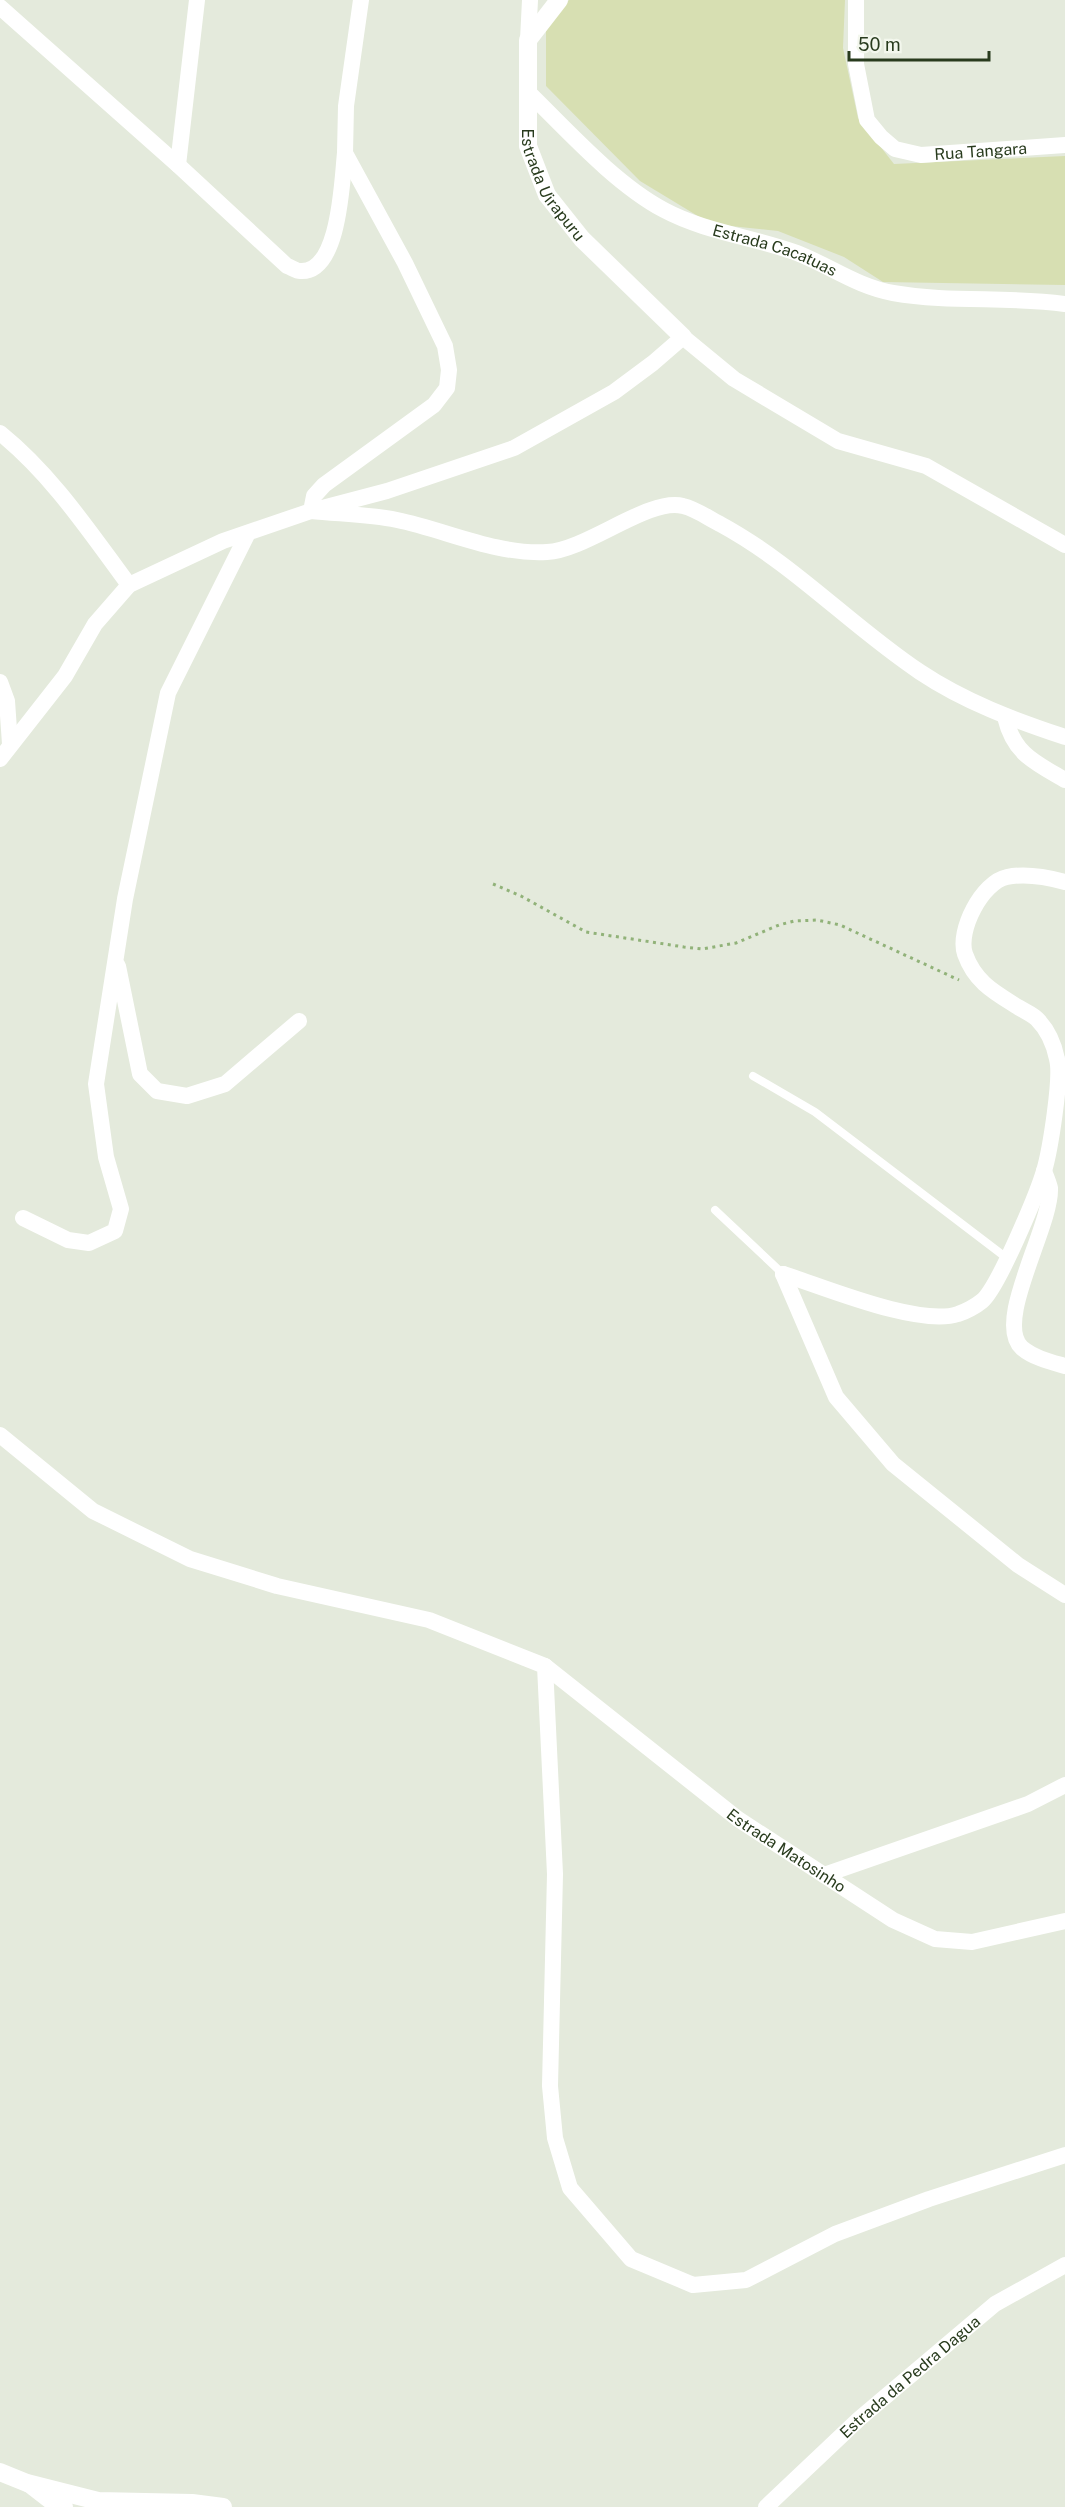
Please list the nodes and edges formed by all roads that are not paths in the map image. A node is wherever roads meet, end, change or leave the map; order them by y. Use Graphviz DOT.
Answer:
graph roads {
  1 [pos="196,0"];
  2 [pos="361,0"];
  3 [pos="530,0"];
  4 [pos="559,0"];
  5 [pos="856,0"];
  6 [pos="0,7"];
  7 [pos="528,40"];
  8 [pos="527,91"];
  9 [pos="1065,145"];
  10 [pos="345,153"];
  11 [pos="178,165"];
  12 [pos="1065,304"];
  13 [pos="683,337"];
  14 [pos="0,433"];
  15 [pos="311,511"];
  16 [pos="248,533"];
  17 [pos="1065,545"];
  18 [pos="129,585"];
  19 [pos="0,682"];
  20 [pos="1005,717"];
  21 [pos="1065,737"];
  22 [pos="10,744"];
  23 [pos="0,759"];
  24 [pos="1065,780"];
  25 [pos="1065,882"];
  26 [pos="116,957"];
  27 [pos="299,1021"];
  28 [pos="753,1076"];
  29 [pos="1044,1171"];
  30 [pos="715,1209"];
  31 [pos="23,1218"];
  32 [pos="1008,1259"];
  33 [pos="783,1274"];
  34 [pos="1065,1366"];
  35 [pos="0,1435"];
  36 [pos="1065,1595"];
  37 [pos="545,1666"];
  38 [pos="1065,1785"];
  39 [pos="824,1875"];
  40 [pos="1065,1922"];
  41 [pos="1065,2155"];
  42 [pos="1065,2265"];
  43 [pos="0,2472"];
  44 [pos="27,2483"];
  45 [pos="65,2507"];
  46 [pos="223,2507"];
  47 [pos="766,2507"];
  1 -- 11 [label="street"];
  2 -- 10 [label="street"];
  3 -- 7 [label="street"];
  4 -- 7 [label="street"];
  5 -- 9 [label="street, Rua Tangara"];
  6 -- 11 [label="street"];
  7 -- 8 [label="street, Estrada Uirapuru"];
  8 -- 12 [label="street, Estrada Cacatuas"];
  8 -- 13 [label="street, Estrada Uirapuru"];
  10 -- 11 [label="street"];
  10 -- 15 [label="street"];
  13 -- 15 [label="street"];
  13 -- 17 [label="street"];
  14 -- 18 [label="street"];
  15 -- 16 [label="street"];
  15 -- 20 [label="street"];
  16 -- 18 [label="street"];
  16 -- 26 [label="street"];
  18 -- 22 [label="street"];
  19 -- 22 [label="street"];
  20 -- 21 [label="street"];
  20 -- 24 [label="street"];
  22 -- 23 [label="street"];
  25 -- 29 [label="street"];
  26 -- 27 [label="street"];
  26 -- 31 [label="street"];
  28 -- 32 [label="lane"];
  29 -- 32 [label="street"];
  29 -- 34 [label="street"];
  30 -- 33 [label="lane"];
  32 -- 33 [label="street"];
  33 -- 36 [label="street"];
  35 -- 37 [label="street, Estrada Matosinho"];
  37 -- 39 [label="street, Estrada Matosinho"];
  37 -- 41 [label="street"];
  38 -- 39 [label="street"];
  39 -- 40 [label="street, Estrada Matosinho"];
  42 -- 47 [label="street, Estrada da Pedra Dagua"];
  43 -- 44 [label="street"];
  44 -- 45 [label="street"];
  44 -- 46 [label="street"];
}
